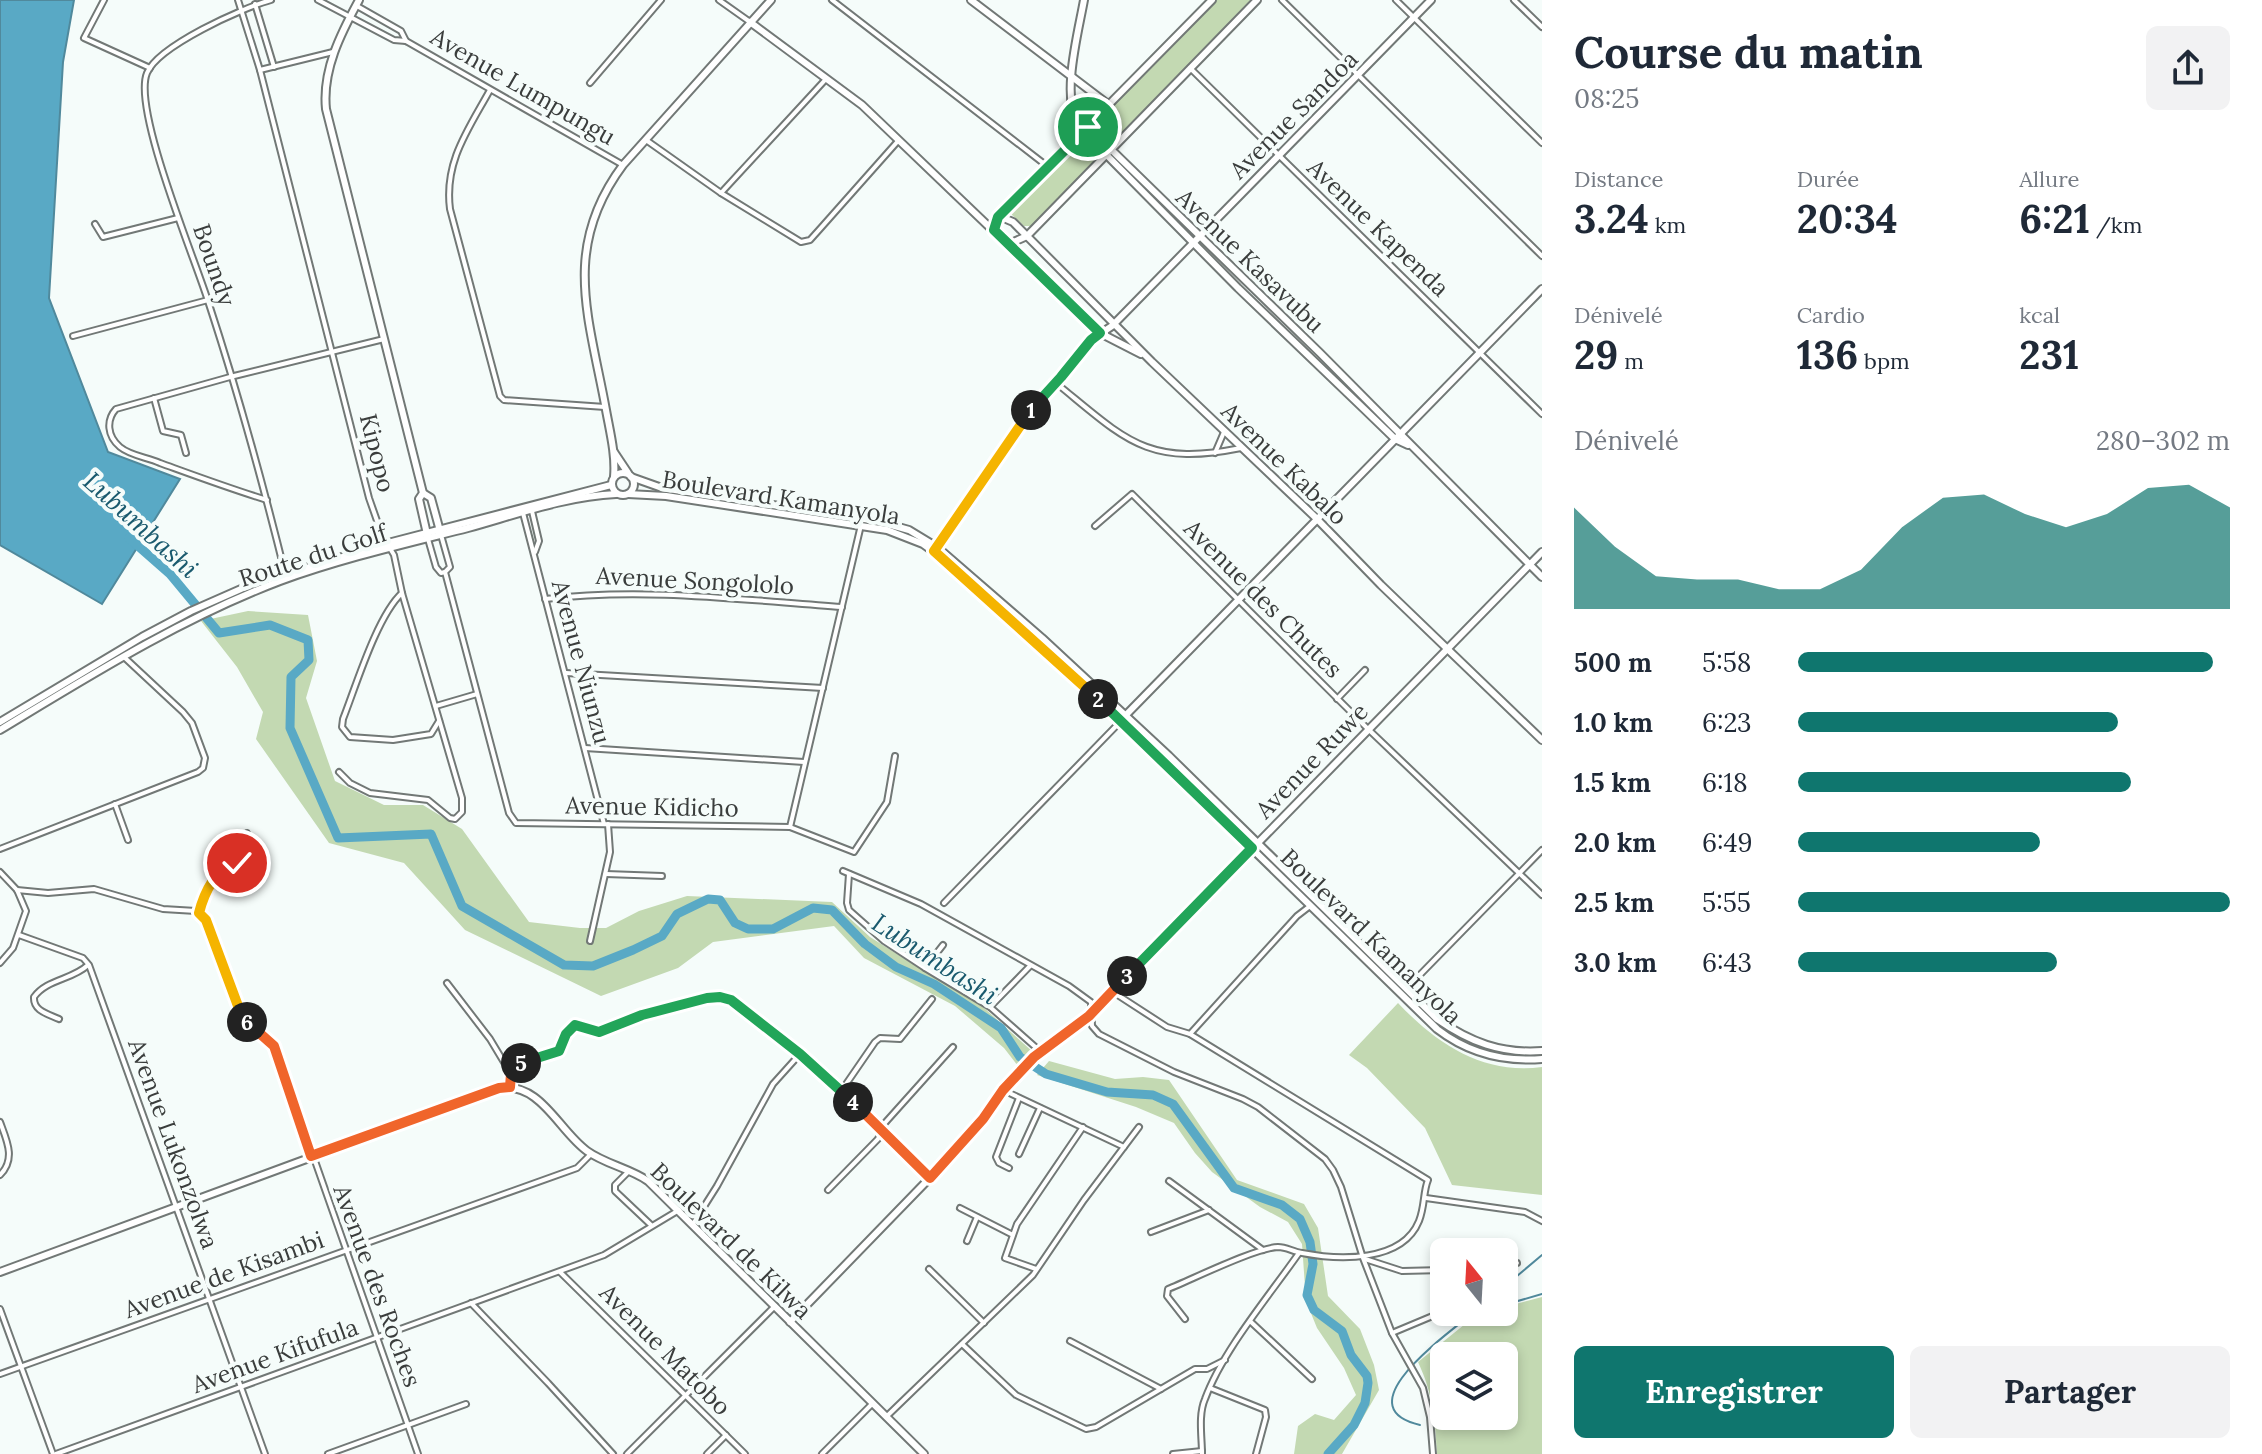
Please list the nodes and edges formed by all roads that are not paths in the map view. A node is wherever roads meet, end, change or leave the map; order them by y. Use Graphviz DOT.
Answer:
graph roads {
  1 [pos="104,0"];
  2 [pos="238,0"];
  3 [pos="271,0"];
  4 [pos="318,0"];
  5 [pos="661,0"];
  6 [pos="719,0"];
  7 [pos="771,0"];
  8 [pos="832,0"];
  9 [pos="971,0"];
  10 [pos="1084,0"];
  11 [pos="1210,0"];
  12 [pos="1257,0"];
  13 [pos="1282,0"];
  14 [pos="1396,0"];
  15 [pos="1431,0"];
  16 [pos="1514,0"];
  17 [pos="358,3"];
  18 [pos="255,4"];
  19 [pos="241,9"];
  20 [pos="351,16"];
  21 [pos="1414,18"];
  22 [pos="750,22"];
  23 [pos="1542,27"];
  24 [pos="406,41"];
  25 [pos="335,52"];
  26 [pos="274,67"];
  27 [pos="150,68"];
  28 [pos="1190,68"];
  29 [pos="260,70"];
  30 [pos="1359,76"];
  31 [pos="1071,78"];
  32 [pos="826,79"];
  33 [pos="590,83"];
  34 [pos="490,90"];
  35 [pos="1073,99"];
  36 [pos="1109,105"];
  37 [pos="1073,117"];
  38 [pos="1085,129"];
  39 [pos="900,139"];
  40 [pos="645,140"];
  41 [pos="1542,143"];
  42 [pos="1066,148"];
  43 [pos="1108,152"];
  44 [pos="1279,157"];
  45 [pos="623,165"];
  46 [pos="1047,166"];
  47 [pos="721,193"];
  48 [pos="980,216"];
  49 [pos="998,217"];
  50 [pos="178,218"];
  51 [pos="95,224"];
  52 [pos="994,230"];
  53 [pos="1027,236"];
  54 [pos="1197,239"];
  55 [pos="1009,244"];
  56 [pos="1542,256"];
  57 [pos="1542,289"];
  58 [pos="208,300"];
  59 [pos="1114,323"];
  60 [pos="1100,333"];
  61 [pos="73,336"];
  62 [pos="384,339"];
  63 [pos="333,352"];
  64 [pos="1480,352"];
  65 [pos="1147,358"];
  66 [pos="230,377"];
  67 [pos="1056,383"];
  68 [pos="154,398"];
  69 [pos="605,407"];
  70 [pos="1542,414"];
  71 [pos="1224,432"];
  72 [pos="1398,436"];
  73 [pos="1241,448"];
  74 [pos="613,450"];
  75 [pos="186,453"];
  76 [pos="1215,453"];
  77 [pos="631,476"];
  78 [pos="612,481"];
  79 [pos="423,493"];
  80 [pos="616,494"];
  81 [pos="628,494"];
  82 [pos="268,501"];
  83 [pos="737,503"];
  84 [pos="531,508"];
  85 [pos="522,511"];
  86 [pos="1316,518"];
  87 [pos="862,521"];
  88 [pos="1095,526"];
  89 [pos="440,532"];
  90 [pos="427,536"];
  91 [pos="390,546"];
  92 [pos="935,549"];
  93 [pos="1542,552"];
  94 [pos="533,554"];
  95 [pos="1529,565"];
  96 [pos="445,572"];
  97 [pos="286,576"];
  98 [pos="1542,577"];
  99 [pos="402,593"];
  100 [pos="545,599"];
  101 [pos="1238,601"];
  102 [pos="843,607"];
  103 [pos="1450,649"];
  104 [pos="120,654"];
  105 [pos="1365,670"];
  106 [pos="566,673"];
  107 [pos="823,688"];
  108 [pos="477,694"];
  109 [pos="1337,699"];
  110 [pos="436,706"];
  111 [pos="1123,718"];
  112 [pos="440,719"];
  113 [pos="0,722"];
  114 [pos="1367,728"];
  115 [pos="0,730"];
  116 [pos="1542,740"];
  117 [pos="585,748"];
  118 [pos="895,756"];
  119 [pos="804,762"];
  120 [pos="339,772"];
  121 [pos="115,804"];
  122 [pos="606,824"];
  123 [pos="790,827"];
  124 [pos="247,833"];
  125 [pos="128,840"];
  126 [pos="1254,846"];
  127 [pos="0,849"];
  128 [pos="1542,850"];
  129 [pos="843,871"];
  130 [pos="0,872"];
  131 [pos="1520,873"];
  132 [pos="606,874"];
  133 [pos="849,874"];
  134 [pos="662,876"];
  135 [pos="17,890"];
  136 [pos="1542,895"];
  137 [pos="944,903"];
  138 [pos="1310,906"];
  139 [pos="199,913"];
  140 [pos="19,935"];
  141 [pos="590,941"];
  142 [pos="943,945"];
  143 [pos="0,963"];
  144 [pos="89,965"];
  145 [pos="1030,965"];
  146 [pos="925,968"];
  147 [pos="447,983"];
  148 [pos="1112,991"];
  149 [pos="1402,993"];
  150 [pos="932,999"];
  151 [pos="990,1007"];
  152 [pos="1092,1013"];
  153 [pos="59,1019"];
  154 [pos="1190,1034"];
  155 [pos="953,1047"];
  156 [pos="1542,1051"];
  157 [pos="1041,1052"];
  158 [pos="800,1054"];
  159 [pos="1542,1059"];
  160 [pos="511,1074"];
  161 [pos="510,1087"];
  162 [pos="842,1090"];
  163 [pos="1003,1090"];
  164 [pos="1019,1098"];
  165 [pos="1040,1108"];
  166 [pos="0,1122"];
  167 [pos="1083,1127"];
  168 [pos="1139,1127"];
  169 [pos="881,1131"];
  170 [pos="1124,1148"];
  171 [pos="591,1154"];
  172 [pos="1019,1154"];
  173 [pos="311,1156"];
  174 [pos="1009,1168"];
  175 [pos="630,1169"];
  176 [pos="0,1175"];
  177 [pos="930,1178"];
  178 [pos="1169,1181"];
  179 [pos="828,1190"];
  180 [pos="1426,1198"];
  181 [pos="176,1206"];
  182 [pos="960,1208"];
  183 [pos="679,1210"];
  184 [pos="1209,1210"];
  185 [pos="977,1217"];
  186 [pos="1542,1221"];
  187 [pos="693,1225"];
  188 [pos="652,1226"];
  189 [pos="1151,1232"];
  190 [pos="1011,1234"];
  191 [pos="967,1241"];
  192 [pos="346,1250"];
  193 [pos="1263,1250"];
  194 [pos="1300,1253"];
  195 [pos="1363,1258"];
  196 [pos="929,1269"];
  197 [pos="1036,1269"];
  198 [pos="1430,1270"];
  199 [pos="0,1272"];
  200 [pos="560,1272"];
  201 [pos="211,1299"];
  202 [pos="471,1303"];
  203 [pos="775,1306"];
  204 [pos="0,1309"];
  205 [pos="1430,1317"];
  206 [pos="1185,1319"];
  207 [pos="790,1322"];
  208 [pos="1251,1322"];
  209 [pos="984,1323"];
  210 [pos="1392,1333"];
  211 [pos="376,1339"];
  212 [pos="1070,1341"];
  213 [pos="962,1344"];
  214 [pos="1225,1360"];
  215 [pos="21,1367"];
  216 [pos="0,1374"];
  217 [pos="1312,1379"];
  218 [pos="242,1386"];
  219 [pos="1210,1388"];
  220 [pos="1161,1389"];
  221 [pos="686,1395"];
  222 [pos="873,1403"];
  223 [pos="466,1404"];
  224 [pos="886,1417"];
  225 [pos="409,1427"];
  226 [pos="726,1435"];
  227 [pos="1202,1453"];
  228 [pos="54,1454"];
  229 [pos="265,1454"];
  230 [pos="328,1454"];
  231 [pos="418,1454"];
  232 [pos="613,1454"];
  233 [pos="627,1454"];
  234 [pos="707,1454"];
  235 [pos="745,1454"];
  236 [pos="822,1454"];
  237 [pos="924,1454"];
  238 [pos="1173,1454"];
  239 [pos="1256,1454"];
  240 [pos="1433,1454"];
  1 -- 27 [label="street"];
  2 -- 19 [label="street, Kipopo"];
  3 -- 18 [label="street"];
  4 -- 20 [label="street, Avenue Lumpungu"];
  5 -- 33 [label="street"];
  6 -- 22 [label="street"];
  7 -- 22 [label="street"];
  8 -- 46 [label="street"];
  9 -- 31 [label="street"];
  10 -- 31 [label="street"];
  11 -- 36 [label="street"];
  12 -- 28 [label="street"];
  13 -- 30 [label="street"];
  14 -- 21 [label="street"];
  15 -- 21 [label="street, Avenue Sandoa"];
  16 -- 23 [label="street"];
  17 -- 20 [label="street"];
  17 -- 24 [label="street, Avenue Lumpungu"];
  18 -- 19 [label="street"];
  18 -- 26 [label="street"];
  19 -- 27 [label="street"];
  19 -- 29 [label="street, Kipopo"];
  20 -- 24 [label="street, Avenue Lumpungu"];
  20 -- 25 [label="street"];
  21 -- 30 [label="street, Avenue Sandoa"];
  21 -- 41 [label="street"];
  22 -- 32 [label="street"];
  22 -- 40 [label="street"];
  24 -- 34 [label="street, Avenue Lumpungu"];
  25 -- 26 [label="street"];
  25 -- 62 [label="street"];
  26 -- 29 [label="street"];
  27 -- 50 [label="street, Boundy"];
  28 -- 43 [label="street"];
  28 -- 44 [label="street, Avenue Kapenda"];
  29 -- 63 [label="street, Kipopo"];
  30 -- 44 [label="street, Avenue Sandoa"];
  30 -- 56 [label="street"];
  31 -- 35 [label="street"];
  31 -- 36 [label="street"];
  32 -- 39 [label="street"];
  32 -- 47 [label="street"];
  34 -- 45 [label="street, Avenue Lumpungu"];
  34 -- 69 [label="street"];
  35 -- 37 [label="street"];
  35 -- 38 [label="street, Avenue Kasavubu"];
  36 -- 38 [label="street"];
  37 -- 38 [label="street"];
  37 -- 42 [label="street"];
  38 -- 42 [label="street"];
  38 -- 43 [label="street, Avenue Kasavubu"];
  39 -- 47 [label="street"];
  39 -- 48 [label="street"];
  40 -- 45 [label="street"];
  40 -- 47 [label="street"];
  42 -- 46 [label="street"];
  43 -- 53 [label="street"];
  43 -- 54 [label="street, Avenue Kasavubu"];
  44 -- 54 [label="street, Avenue Sandoa"];
  44 -- 64 [label="street, Avenue Kapenda"];
  45 -- 69 [label="street"];
  46 -- 49 [label="street"];
  48 -- 49 [label="street"];
  48 -- 52 [label="street"];
  49 -- 52 [label="street"];
  49 -- 53 [label="street, Avenue Kabalo"];
  50 -- 51 [label="street"];
  50 -- 58 [label="street, Boundy"];
  52 -- 55 [label="street"];
  53 -- 55 [label="street"];
  53 -- 59 [label="street, Avenue Kabalo"];
  54 -- 59 [label="street, Avenue Sandoa"];
  54 -- 72 [label="street, Avenue Kasavubu"];
  55 -- 60 [label="street"];
  57 -- 64 [label="street"];
  58 -- 61 [label="street"];
  58 -- 66 [label="street, Boundy"];
  59 -- 60 [label="street, Avenue Sandoa"];
  59 -- 65 [label="street, Avenue Kabalo"];
  60 -- 65 [label="street"];
  60 -- 67 [label="street, Avenue Sandoa"];
  62 -- 63 [label="street"];
  62 -- 79 [label="street"];
  63 -- 66 [label="street"];
  63 -- 91 [label="street, Kipopo"];
  64 -- 70 [label="street, Avenue Kapenda"];
  64 -- 72 [label="street"];
  65 -- 71 [label="street, Avenue Kabalo"];
  66 -- 68 [label="street"];
  66 -- 82 [label="street, Boundy"];
  67 -- 76 [label="street"];
  67 -- 92 [label="street, Avenue Sandoa"];
  68 -- 75 [label="street"];
  68 -- 82 [label="street"];
  69 -- 74 [label="street"];
  71 -- 73 [label="street, Avenue Kabalo"];
  71 -- 76 [label="street"];
  72 -- 86 [label="street"];
  72 -- 95 [label="street, Avenue Kasavubu"];
  73 -- 76 [label="street"];
  73 -- 86 [label="street, Avenue Kabalo"];
  74 -- 77 [label="street"];
  74 -- 78 [label="street"];
  77 -- 78 [label="street"];
  77 -- 81 [label="street"];
  77 -- 83 [label="street, Boulevard Kamanyola"];
  78 -- 80 [label="street"];
  78 -- 84 [label="street"];
  79 -- 89 [label="street"];
  79 -- 90 [label="street"];
  80 -- 81 [label="street"];
  80 -- 84 [label="street, Route du Golf"];
  81 -- 83 [label="street, Boulevard Kamanyola"];
  82 -- 97 [label="street, Boundy"];
  83 -- 87 [label="street, Boulevard Kamanyola"];
  84 -- 85 [label="street, Route du Golf"];
  84 -- 94 [label="street"];
  85 -- 89 [label="street, Route du Golf"];
  85 -- 94 [label="street, Avenue Niunzu"];
  86 -- 101 [label="street"];
  86 -- 103 [label="street, Avenue Kabalo"];
  87 -- 92 [label="street, Boulevard Kamanyola"];
  87 -- 102 [label="street"];
  88 -- 101 [label="street, Avenue des Chutes"];
  89 -- 90 [label="street, Route du Golf"];
  89 -- 96 [label="street"];
  90 -- 91 [label="street, Route du Golf"];
  90 -- 96 [label="street"];
  91 -- 97 [label="street, Route du Golf"];
  91 -- 99 [label="street, Kipopo"];
  92 -- 111 [label="street, Boulevard Kamanyola"];
  93 -- 95 [label="street, Avenue Ruwe"];
  94 -- 100 [label="street, Avenue Niunzu"];
  95 -- 98 [label="street, Avenue Kasavubu"];
  95 -- 103 [label="street, Avenue Ruwe"];
  96 -- 108 [label="street"];
  97 -- 104 [label="street, Route du Golf"];
  99 -- 110 [label="street, Kipopo"];
  99 -- 112 [label="street"];
  100 -- 102 [label="street, Avenue Songololo"];
  100 -- 106 [label="street, Avenue Niunzu"];
  101 -- 109 [label="street, Avenue des Chutes"];
  101 -- 111 [label="street"];
  102 -- 107 [label="street"];
  103 -- 114 [label="street, Avenue Ruwe"];
  103 -- 116 [label="street, Avenue Kabalo"];
  104 -- 113 [label="street"];
  104 -- 115 [label="street, Route du Golf"];
  104 -- 121 [label="street"];
  105 -- 109 [label="street"];
  106 -- 107 [label="street"];
  106 -- 117 [label="street, Avenue Niunzu"];
  107 -- 119 [label="street"];
  108 -- 110 [label="street"];
  108 -- 122 [label="street, Avenue Kidicho"];
  109 -- 114 [label="street, Avenue des Chutes"];
  110 -- 112 [label="street, Kipopo"];
  111 -- 126 [label="street, Boulevard Kamanyola"];
  111 -- 137 [label="street"];
  112 -- 120 [label="street, Kipopo"];
  114 -- 126 [label="street, Avenue Ruwe"];
  114 -- 131 [label="street, Avenue des Chutes"];
  117 -- 119 [label="street"];
  117 -- 122 [label="street, Avenue Niunzu"];
  118 -- 123 [label="street"];
  119 -- 123 [label="street"];
  121 -- 125 [label="street"];
  121 -- 127 [label="street"];
  122 -- 123 [label="street, Avenue Kidicho"];
  122 -- 132 [label="street, Avenue Niunzu"];
  124 -- 139 [label="street"];
  126 -- 138 [label="street, Boulevard Kamanyola"];
  126 -- 148 [label="street, Avenue Ruwe"];
  126 -- 149 [label="street, Boulevard Kamanyola"];
  128 -- 131 [label="street"];
  129 -- 133 [label="street"];
  130 -- 135 [label="street"];
  131 -- 136 [label="street, Avenue des Chutes"];
  131 -- 149 [label="street"];
  132 -- 134 [label="street"];
  132 -- 141 [label="street, Avenue Niunzu"];
  133 -- 145 [label="street"];
  133 -- 146 [label="street"];
  135 -- 139 [label="street"];
  135 -- 140 [label="street"];
  138 -- 149 [label="street, Boulevard Kamanyola"];
  138 -- 154 [label="street"];
  139 -- 173 [label="street, Avenue des Roches"];
  140 -- 143 [label="street"];
  140 -- 144 [label="street"];
  142 -- 146 [label="street"];
  144 -- 153 [label="street"];
  144 -- 181 [label="street, Avenue Lukonzolwa"];
  145 -- 151 [label="street"];
  145 -- 152 [label="street"];
  146 -- 151 [label="street"];
  147 -- 160 [label="street"];
  148 -- 152 [label="street, Avenue Ruwe"];
  148 -- 154 [label="street"];
  149 -- 156 [label="street, Boulevard Kamanyola"];
  149 -- 159 [label="street, Boulevard Kamanyola"];
  150 -- 162 [label="street"];
  151 -- 157 [label="street"];
  152 -- 157 [label="street, Avenue Ruwe"];
  152 -- 195 [label="street"];
  154 -- 180 [label="street"];
  155 -- 169 [label="street"];
  157 -- 163 [label="street, Avenue Ruwe"];
  158 -- 160 [label="street"];
  158 -- 162 [label="street"];
  158 -- 187 [label="street"];
  160 -- 161 [label="street"];
  161 -- 171 [label="street, Boulevard de Kilwa"];
  161 -- 173 [label="street"];
  162 -- 169 [label="street"];
  163 -- 164 [label="street"];
  163 -- 177 [label="street"];
  164 -- 165 [label="street"];
  164 -- 174 [label="street"];
  165 -- 167 [label="street"];
  165 -- 172 [label="street"];
  166 -- 176 [label="street"];
  167 -- 170 [label="street"];
  167 -- 190 [label="street"];
  168 -- 170 [label="street"];
  169 -- 177 [label="street"];
  169 -- 179 [label="street"];
  170 -- 197 [label="street"];
  171 -- 175 [label="street, Boulevard de Kilwa"];
  171 -- 192 [label="street, Avenue de Kisambi"];
  173 -- 181 [label="street"];
  173 -- 192 [label="street, Avenue des Roches"];
  175 -- 183 [label="street, Boulevard de Kilwa"];
  175 -- 188 [label="street"];
  177 -- 207 [label="street"];
  178 -- 184 [label="street"];
  180 -- 186 [label="street"];
  180 -- 195 [label="street"];
  181 -- 199 [label="street"];
  181 -- 201 [label="street, Avenue Lukonzolwa"];
  182 -- 185 [label="street"];
  183 -- 187 [label="street, Boulevard de Kilwa"];
  183 -- 188 [label="street, Avenue Kifufula"];
  184 -- 189 [label="street"];
  184 -- 193 [label="street"];
  185 -- 190 [label="street"];
  185 -- 191 [label="street"];
  187 -- 203 [label="street, Boulevard de Kilwa"];
  188 -- 200 [label="street, Avenue Kifufula"];
  190 -- 197 [label="street"];
  192 -- 201 [label="street, Avenue de Kisambi"];
  192 -- 211 [label="street, Avenue des Roches"];
  193 -- 194 [label="street"];
  193 -- 206 [label="street"];
  194 -- 195 [label="street"];
  194 -- 208 [label="street"];
  195 -- 198 [label="street"];
  195 -- 210 [label="street"];
  196 -- 209 [label="street"];
  197 -- 209 [label="street"];
  200 -- 202 [label="street, Avenue Kifufula"];
  200 -- 221 [label="street, Avenue Matobo"];
  201 -- 215 [label="street, Avenue de Kisambi"];
  201 -- 218 [label="street, Avenue Lukonzolwa"];
  202 -- 211 [label="street, Avenue Kifufula"];
  202 -- 232 [label="street"];
  203 -- 207 [label="street, Boulevard de Kilwa"];
  203 -- 221 [label="street"];
  204 -- 215 [label="street"];
  205 -- 210 [label="street"];
  207 -- 222 [label="street, Boulevard de Kilwa"];
  208 -- 214 [label="street"];
  208 -- 217 [label="street"];
  209 -- 213 [label="street"];
  210 -- 240 [label="street"];
  211 -- 218 [label="street, Avenue Kifufula"];
  211 -- 225 [label="street, Avenue des Roches"];
  212 -- 220 [label="street"];
  213 -- 220 [label="street"];
  213 -- 224 [label="street"];
  214 -- 219 [label="street"];
  214 -- 220 [label="street"];
  215 -- 216 [label="street, Avenue de Kisambi"];
  215 -- 228 [label="street"];
  218 -- 228 [label="street, Avenue Kifufula"];
  218 -- 229 [label="street, Avenue Lukonzolwa"];
  219 -- 227 [label="street"];
  219 -- 239 [label="street"];
  221 -- 226 [label="street, Avenue Matobo"];
  221 -- 233 [label="street"];
  222 -- 224 [label="street, Boulevard de Kilwa"];
  222 -- 236 [label="street"];
  223 -- 225 [label="street"];
  224 -- 237 [label="street, Boulevard de Kilwa"];
  225 -- 230 [label="street"];
  225 -- 231 [label="street, Avenue des Roches"];
  226 -- 234 [label="street"];
  226 -- 235 [label="street, Avenue Matobo"];
  227 -- 238 [label="street"];
}
